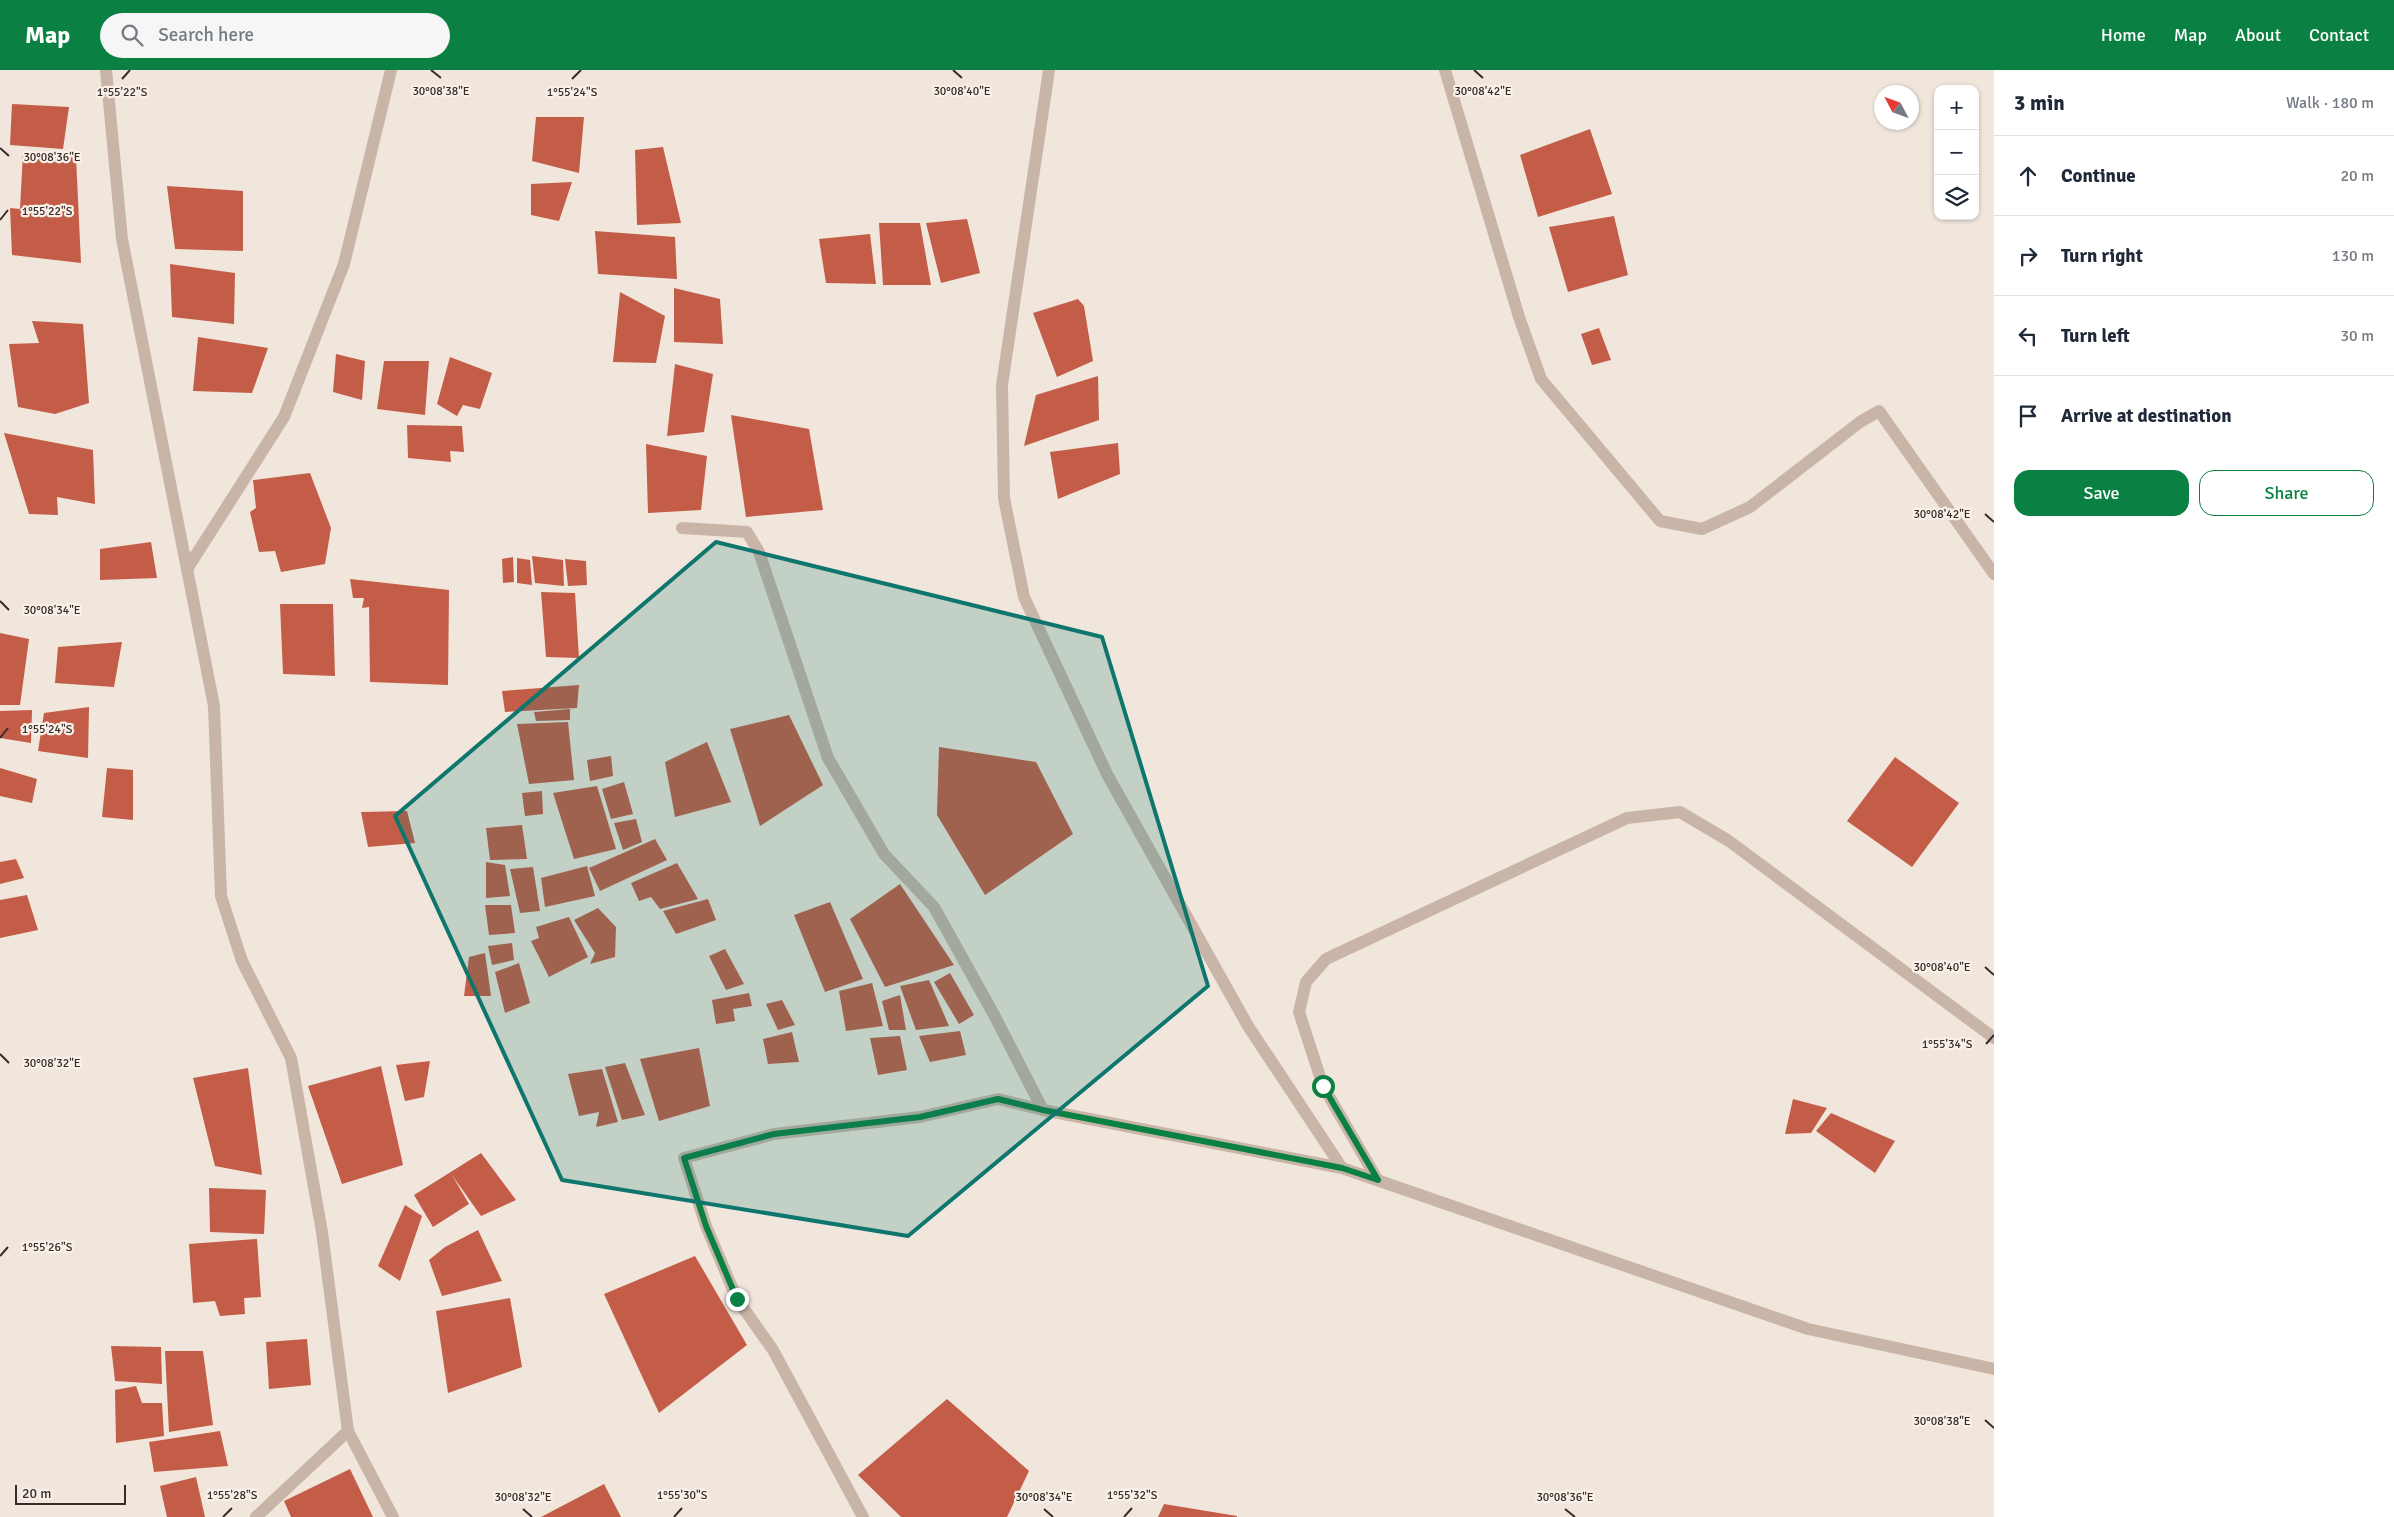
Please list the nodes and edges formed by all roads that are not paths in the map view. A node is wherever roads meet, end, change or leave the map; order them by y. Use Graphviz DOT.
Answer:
graph roads {
  1 [pos="106,70"];
  2 [pos="391,70"];
  3 [pos="1049,70"];
  4 [pos="1445,70"];
  5 [pos="682,528"];
  6 [pos="187,568"];
  7 [pos="1994,574"];
  8 [pos="1994,1038"];
  9 [pos="1043,1110"];
  10 [pos="1342,1168"];
  11 [pos="1378,1180"];
  12 [pos="1994,1369"];
  13 [pos="348,1431"];
  14 [pos="256,1517"];
  15 [pos="393,1517"];
  16 [pos="863,1517"];
  1 -- 6 [label="street"];
  2 -- 6 [label="street"];
  3 -- 10 [label="street"];
  4 -- 7 [label="street"];
  5 -- 9 [label="street"];
  6 -- 13 [label="street"];
  8 -- 11 [label="street"];
  9 -- 10 [label="street"];
  9 -- 16 [label="street"];
  10 -- 11 [label="street"];
  11 -- 12 [label="street"];
  13 -- 14 [label="street"];
  13 -- 15 [label="street"];
}
